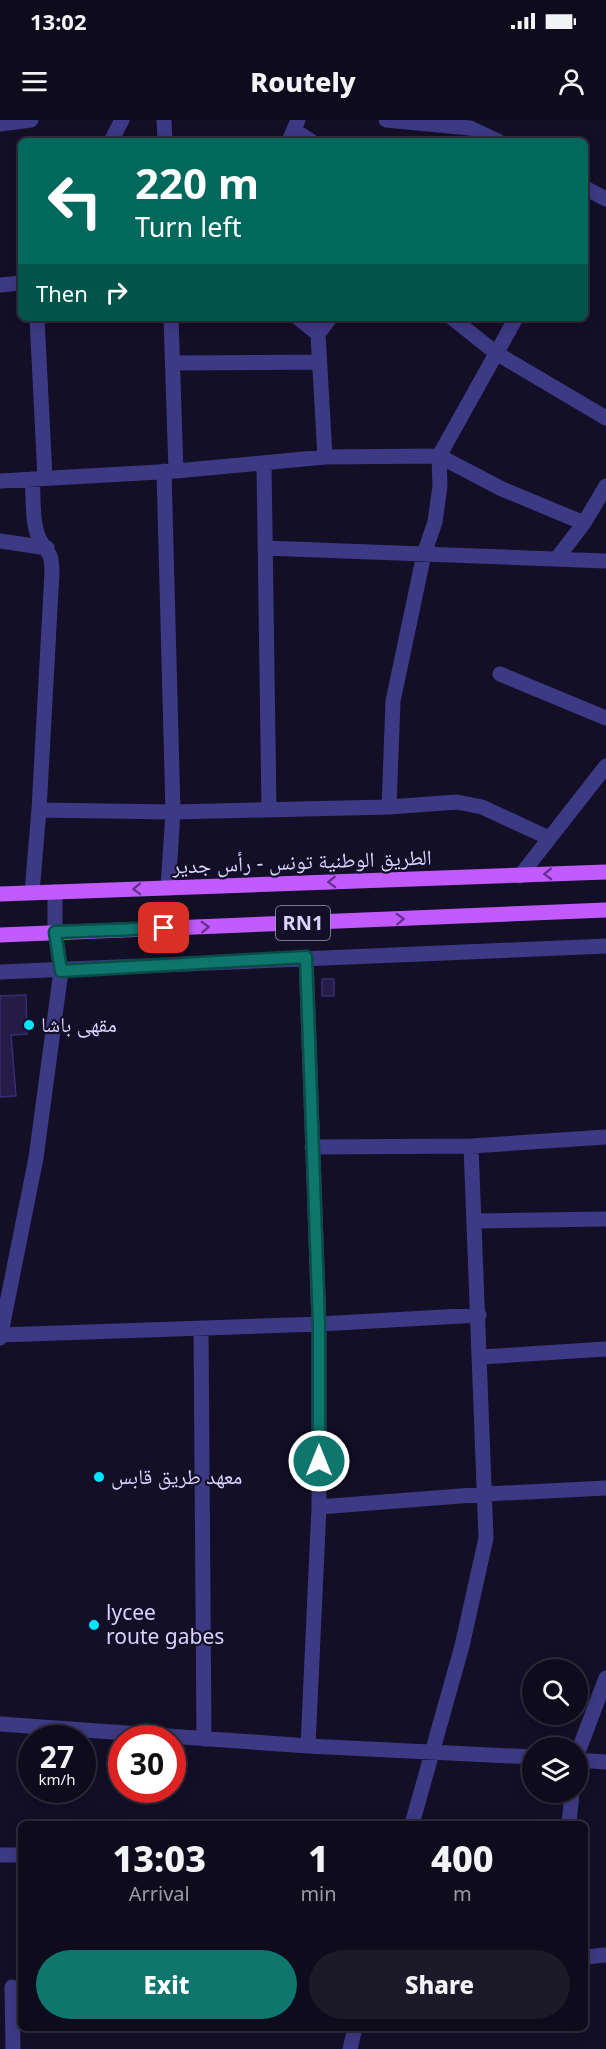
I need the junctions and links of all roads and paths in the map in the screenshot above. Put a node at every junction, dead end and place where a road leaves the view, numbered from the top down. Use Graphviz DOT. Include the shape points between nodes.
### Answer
graph roads {
  1 [pos="31,120"];
  2 [pos="122,120"];
  3 [pos="164,120"];
  4 [pos="386,120"];
  5 [pos="0,124"];
  6 [pos="474,124"];
  7 [pos="113,138"];
  8 [pos="165,138"];
  9 [pos="463,138"];
  10 [pos="494,138"];
  11 [pos="18,283"];
  12 [pos="0,285"];
  13 [pos="37,321"];
  14 [pos="171,321"];
  15 [pos="302,321"];
  16 [pos="328,321"];
  17 [pos="456,321"];
  18 [pos="514,321"];
  19 [pos="318,334"];
  20 [pos="496,353"];
  21 [pos="319,362"];
  22 [pos="173,363"];
  23 [pos="606,418"];
  24 [pos="439,456"];
  25 [pos="325,457"];
  26 [pos="264,464"];
  27 [pos="170,471"];
  28 [pos="39,479"];
  29 [pos="0,481"];
  30 [pos="606,486"];
  31 [pos="584,523"];
  32 [pos="0,541"];
  33 [pos="47,548"];
  34 [pos="265,548"];
  35 [pos="424,554"];
  36 [pos="558,558"];
  37 [pos="606,561"];
  38 [pos="500,674"];
  39 [pos="606,718"];
  40 [pos="606,766"];
  41 [pos="389,807"];
  42 [pos="39,810"];
  43 [pos="269,810"];
  44 [pos="172,812"];
  45 [pos="549,838"];
  46 [pos="606,872"];
  47 [pos="520,876"];
  48 [pos="168,888"];
  49 [pos="32,892"];
  50 [pos="55,892"];
  51 [pos="0,894"];
  52 [pos="606,910"];
  53 [pos="55,932"];
  54 [pos="0,935"];
  55 [pos="606,946"];
  56 [pos="306,957"];
  57 [pos="61,971"];
  58 [pos="0,972"];
  59 [pos="606,1137"];
  60 [pos="471,1146"];
  61 [pos="312,1147"];
  62 [pos="606,1219"];
  63 [pos="475,1221"];
  64 [pos="478,1315"];
  65 [pos="319,1324"];
  66 [pos="201,1328"];
  67 [pos="0,1336"];
  68 [pos="606,1349"];
  69 [pos="480,1358"];
  70 [pos="606,1488"];
  71 [pos="486,1494"];
  72 [pos="319,1507"];
  73 [pos="606,1678"];
  74 [pos="0,1724"];
  75 [pos="584,1737"];
  76 [pos="204,1739"];
  77 [pos="308,1746"];
  78 [pos="433,1751"];
  79 [pos="522,1756"];
  80 [pos="588,1761"];
  81 [pos="606,1762"];
  82 [pos="571,1803"];
  83 [pos="412,1821"];
  84 [pos="569,1821"];
  85 [pos="0,1855"];
  86 [pos="18,1855"];
  87 [pos="606,1955"];
  88 [pos="588,1957"];
  89 [pos="11,1987"];
  90 [pos="354,2031"];
  91 [pos="13,2049"];
  92 [pos="350,2049"];
  1 -- 5 [label="street"];
  2 -- 7 [label="street"];
  3 -- 8 [label="street"];
  4 -- 6 [label="street"];
  6 -- 9 [label="street"];
  6 -- 10 [label="street"];
  11 -- 12 [label="street"];
  13 -- 28 [label="street"];
  14 -- 22 [label="street"];
  15 -- 19 [label="street"];
  16 -- 19 [label="street"];
  17 -- 20 [label="street"];
  18 -- 20 [label="street"];
  19 -- 21 [label="street"];
  20 -- 23 [label="street"];
  20 -- 24 [label="street"];
  21 -- 22 [label="street"];
  21 -- 25 [label="street"];
  22 -- 27 [label="street"];
  24 -- 25 [label="street"];
  24 -- 31 [label="street" via="502,489"];
  24 -- 35 [label="street" via="435,522"];
  25 -- 26 [label="street"];
  26 -- 27 [label="street"];
  26 -- 34 [label="street"];
  27 -- 28 [label="street"];
  27 -- 44 [label="street"];
  28 -- 29 [label="street"];
  28 -- 33 [label="street" via="38,531"];
  30 -- 31 [label="street"];
  31 -- 36 [label="street"];
  32 -- 33 [label="street"];
  33 -- 42 [label="street" via="52,572"];
  34 -- 35 [label="street"];
  34 -- 43 [label="street"];
  35 -- 36 [label="street"];
  35 -- 41 [label="street" via="393,701"];
  36 -- 37 [label="street"];
  38 -- 39 [label="street"];
  40 -- 45 [label="street"];
  41 -- 43 [label="street"];
  41 -- 45 [label="street" via="457,802 482,807"];
  42 -- 44 [label="street"];
  42 -- 49 [label="street"];
  43 -- 44 [label="street"];
  44 -- 48 [label="street"];
  45 -- 47 [label="street"];
  46 -- 47 [label="main road, الطريق الوطنية تونس - رأس جدير / RN1, one-way"];
  47 -- 48 [label="main road, الطريق الوطنية تونس - رأس جدير / RN1, one-way"];
  48 -- 50 [label="main road, الطريق الوطنية تونس - رأس جدير / RN1, one-way"];
  49 -- 50 [label="main road, الطريق الوطنية تونس - رأس جدير / RN1"];
  49 -- 51 [label="main road, الطريق الوطنية تونس - رأس جدير / RN1"];
  50 -- 53 [label="street"];
  53 -- 52 [label="main road, RN1, one-way"];
  53 -- 54 [label="main road, RN1"];
  53 -- 57 [label="street"];
  55 -- 56 [label="street"];
  56 -- 57 [label="street"];
  56 -- 61 [label="street"];
  57 -- 58 [label="street"];
  57 -- 67 [label="street" via="36,1158"];
  59 -- 60 [label="street"];
  60 -- 61 [label="street"];
  60 -- 63 [label="street"];
  61 -- 65 [label="street"];
  62 -- 63 [label="street"];
  63 -- 64 [label="street"];
  64 -- 65 [label="street"];
  64 -- 69 [label="street"];
  65 -- 66 [label="street"];
  65 -- 72 [label="street"];
  66 -- 67 [label="street"];
  66 -- 76 [label="street"];
  68 -- 69 [label="street"];
  69 -- 71 [label="street"];
  70 -- 71 [label="street"];
  71 -- 72 [label="street"];
  71 -- 78 [label="street" via="486,1538"];
  72 -- 77 [label="street"];
  73 -- 75 [label="street"];
  74 -- 76 [label="street"];
  76 -- 77 [label="street"];
  77 -- 78 [label="street"];
  78 -- 79 [label="street"];
  78 -- 83 [label="street"];
  80 -- 81 [label="street"];
  82 -- 84 [label="street"];
  85 -- 86 [label="street"];
  87 -- 88 [label="street"];
  89 -- 91 [label="street"];
  90 -- 92 [label="street"];
}
